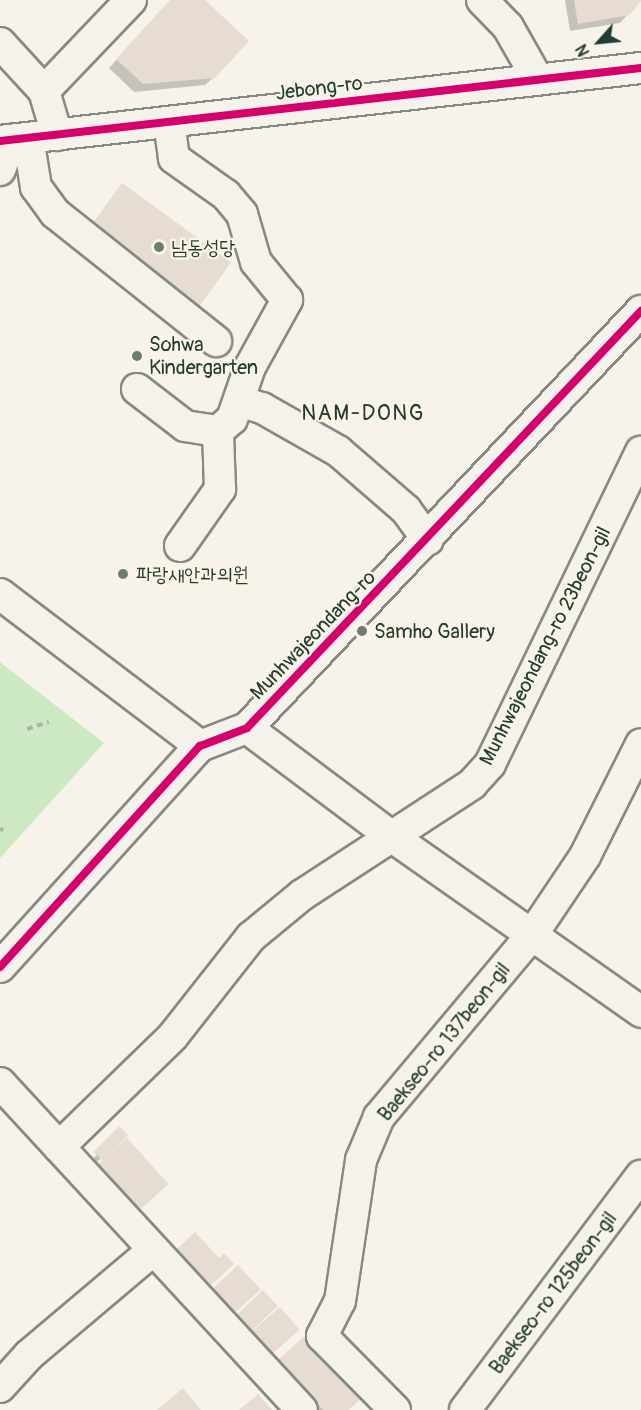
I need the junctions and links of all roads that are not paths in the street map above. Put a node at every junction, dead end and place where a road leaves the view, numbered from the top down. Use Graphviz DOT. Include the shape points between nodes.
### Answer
graph roads {
  1 [pos="131,0"];
  2 [pos="482,0"];
  3 [pos="0,43"];
  4 [pos="641,68"];
  5 [pos="537,78"];
  6 [pos="44,91"];
  7 [pos="169,122"];
  8 [pos="24,138"];
  9 [pos="0,170"];
  10 [pos="641,310"];
  11 [pos="216,341"];
  12 [pos="137,390"];
  13 [pos="241,402"];
  14 [pos="218,431"];
  15 [pos="641,452"];
  16 [pos="428,540"];
  17 [pos="180,546"];
  18 [pos="0,594"];
  19 [pos="247,728"];
  20 [pos="641,744"];
  21 [pos="200,746"];
  22 [pos="391,837"];
  23 [pos="534,932"];
  24 [pos="0,967"];
  25 [pos="641,1012"];
  26 [pos="0,1083"];
  27 [pos="59,1147"];
  28 [pos="641,1176"];
  29 [pos="151,1251"];
  30 [pos="0,1387"];
  31 [pos="302,1410"];
  32 [pos="395,1410"];
  33 [pos="465,1410"];
  1 -- 6 [label="street"];
  2 -- 5 [label="street" via="508,27"];
  3 -- 6 [label="street"];
  4 -- 5 [label="street, Jebong-ro"];
  5 -- 7 [label="street, Jebong-ro"];
  6 -- 8 [label="street"];
  7 -- 8 [label="street, Jebong-ro"];
  7 -- 13 [label="street" via="174,158 226,195 242,214 256,262 287,300 250,367"];
  8 -- 9 [label="street"];
  8 -- 11 [label="street" via="36,187 55,213"];
  10 -- 16 [label="street, Munhwajeondang-ro"];
  12 -- 14 [label="street" via="185,426"];
  13 -- 14 [label="street"];
  13 -- 16 [label="street" via="262,408 338,451 405,510"];
  14 -- 17 [label="street" via="220,489"];
  15 -- 22 [label="street, Munhwajeondang-ro 23beon-gil" via="490,764 472,784"];
  16 -- 19 [label="street, Munhwajeondang-ro"];
  18 -- 21 [label="street"];
  19 -- 21 [label="street, Munhwajeondang-ro"];
  19 -- 22 [label="street"];
  20 -- 23 [label="street, Baekseo-ro 137beon-gil" via="585,856"];
  21 -- 24 [label="street, Munhwajeondang-ro"];
  22 -- 23 [label="street"];
  22 -- 27 [label="street, Munhwajeondang-ro 23beon-gil" via="302,895 251,937 204,1002"];
  23 -- 25 [label="street"];
  23 -- 32 [label="street, Baekseo-ro 137beon-gil" via="380,1117 361,1160 340,1301 322,1336"];
  26 -- 27 [label="street"];
  27 -- 29 [label="street"];
  28 -- 33 [label="street, Baekseo-ro 125beon-gil"];
  29 -- 30 [label="street"];
  29 -- 31 [label="street"];
}
